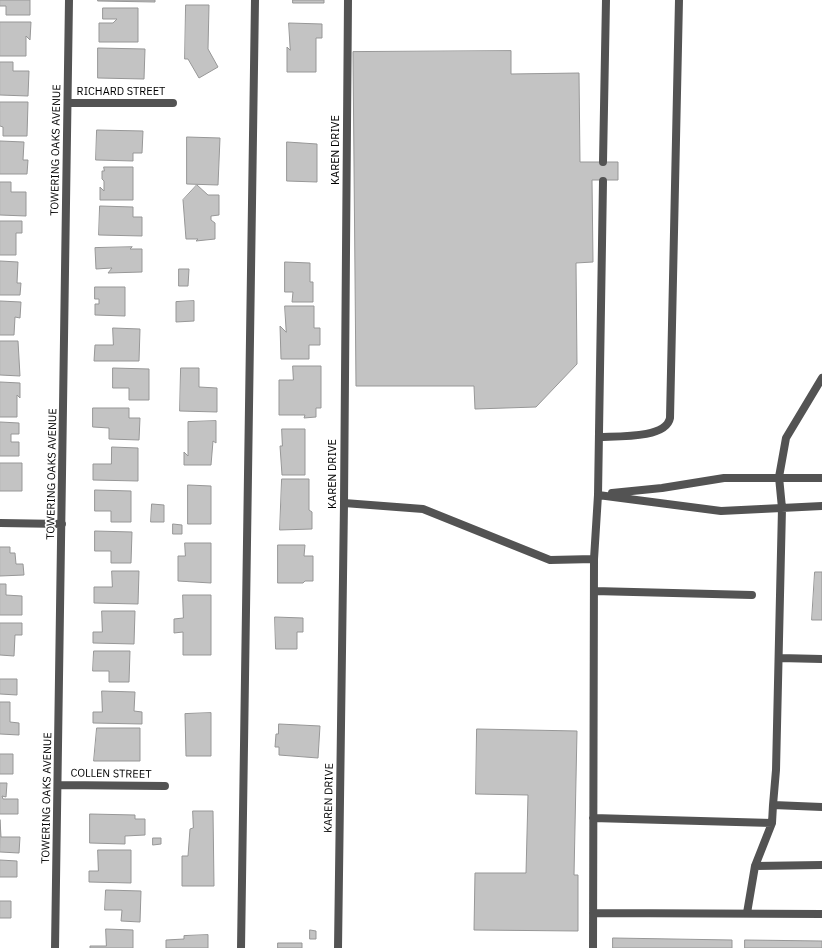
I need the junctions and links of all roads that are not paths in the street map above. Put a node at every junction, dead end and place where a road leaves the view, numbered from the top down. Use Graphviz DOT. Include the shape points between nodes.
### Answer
graph roads {
  1 [pos="69,0"];
  2 [pos="255,0"];
  3 [pos="348,0"];
  4 [pos="606,0"];
  5 [pos="679,0"];
  6 [pos="68,103"];
  7 [pos="173,103"];
  8 [pos="603,162"];
  9 [pos="603,181"];
  10 [pos="822,378"];
  11 [pos="599,437"];
  12 [pos="779,477"];
  13 [pos="822,478"];
  14 [pos="598,495"];
  15 [pos="344,503"];
  16 [pos="822,506"];
  17 [pos="782,508"];
  18 [pos="0,523"];
  19 [pos="62,524"];
  20 [pos="594,559"];
  21 [pos="594,591"];
  22 [pos="752,595"];
  23 [pos="779,658"];
  24 [pos="822,659"];
  25 [pos="58,785"];
  26 [pos="165,786"];
  27 [pos="773,805"];
  28 [pos="822,807"];
  29 [pos="593,818"];
  30 [pos="772,823"];
  31 [pos="822,865"];
  32 [pos="755,866"];
  33 [pos="593,912"];
  34 [pos="747,913"];
  35 [pos="822,914"];
  36 [pos="55,948"];
  37 [pos="241,948"];
  38 [pos="338,948"];
  39 [pos="593,948"];
  1 -- 6 [label="street, TOWERING OAKS AVENUE"];
  2 -- 37 [label="street"];
  3 -- 15 [label="street, KAREN DRIVE"];
  4 -- 8 [label="street"];
  5 -- 11 [label="street" via="669,424 652,433"];
  6 -- 7 [label="street, RICHARD STREET"];
  6 -- 19 [label="street, TOWERING OAKS AVENUE"];
  9 -- 11 [label="street"];
  10 -- 12 [label="street" via="786,438"];
  11 -- 14 [label="street"];
  12 -- 13 [label="street"];
  12 -- 14 [label="street" via="724,478"];
  12 -- 17 [label="street"];
  14 -- 17 [label="street" via="721,511"];
  14 -- 20 [label="street"];
  15 -- 20 [label="street" via="423,509 550,560"];
  15 -- 38 [label="street, KAREN DRIVE"];
  16 -- 17 [label="street"];
  17 -- 23 [label="street"];
  18 -- 19 [label="street"];
  19 -- 25 [label="street, TOWERING OAKS AVENUE"];
  20 -- 21 [label="street"];
  21 -- 22 [label="street"];
  21 -- 29 [label="street"];
  23 -- 24 [label="street"];
  23 -- 27 [label="street"];
  25 -- 26 [label="street, COLLEN STREET"];
  25 -- 36 [label="street, TOWERING OAKS AVENUE"];
  27 -- 28 [label="street"];
  27 -- 30 [label="street"];
  29 -- 30 [label="street"];
  29 -- 33 [label="street"];
  30 -- 32 [label="street"];
  31 -- 32 [label="street"];
  32 -- 34 [label="street"];
  33 -- 34 [label="street"];
  33 -- 39 [label="street"];
  34 -- 35 [label="street"];
}
